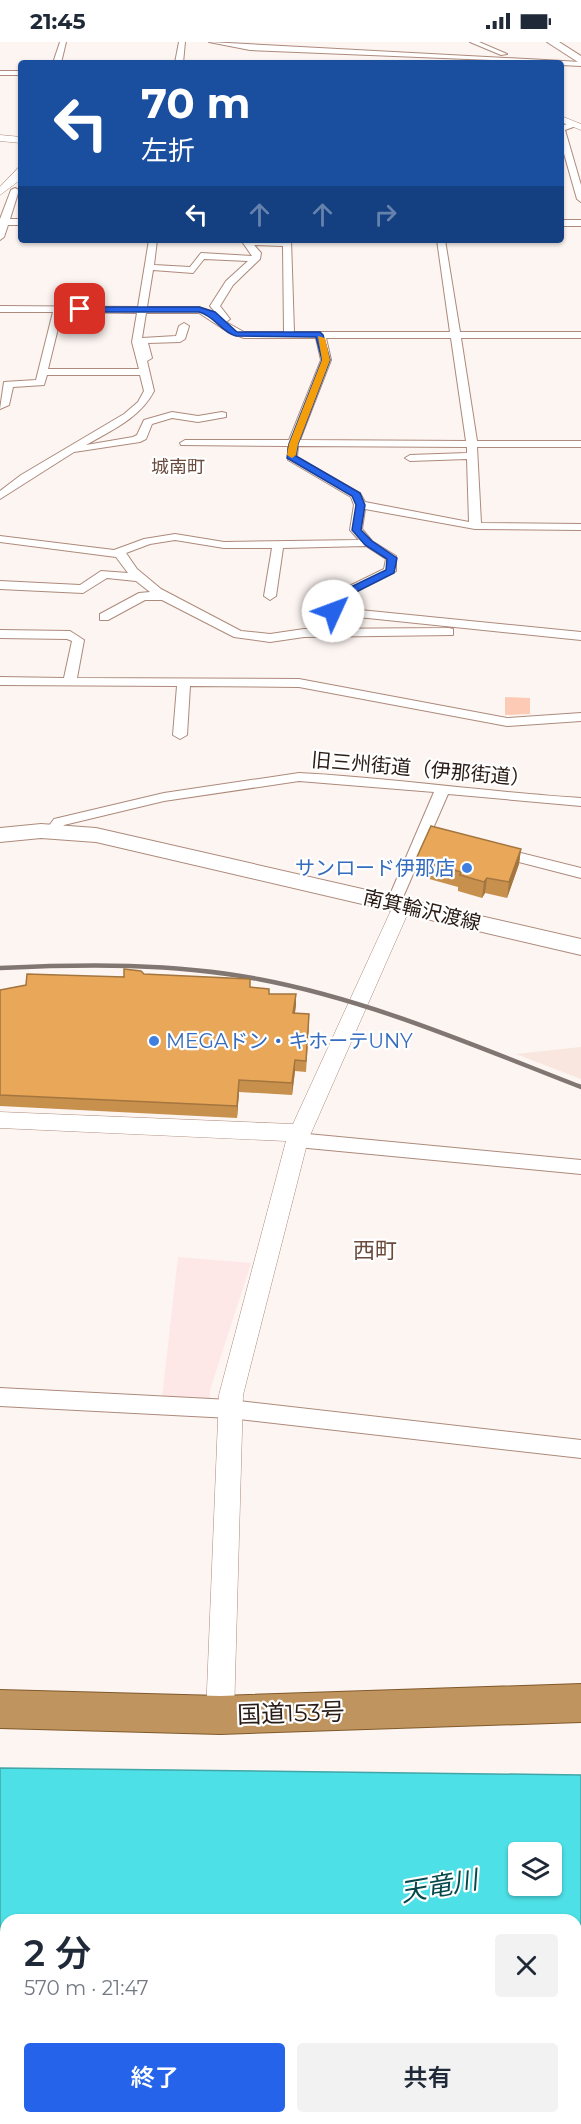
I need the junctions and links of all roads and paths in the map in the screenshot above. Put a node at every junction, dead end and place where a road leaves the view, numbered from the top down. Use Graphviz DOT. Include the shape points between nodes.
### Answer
graph roads {
  1 [pos="63,42"];
  2 [pos="182,42"];
  3 [pos="212,42"];
  4 [pos="473,42"];
  5 [pos="552,42"];
  6 [pos="358,44"];
  7 [pos="405,54"];
  8 [pos="414,54"];
  9 [pos="58,60"];
  10 [pos="179,60"];
  11 [pos="415,60"];
  12 [pos="507,60"];
  13 [pos="520,60"];
  14 [pos="581,62"];
  15 [pos="564,63"];
  16 [pos="0,73"];
  17 [pos="18,73"];
  18 [pos="574,111"];
  19 [pos="564,116"];
  20 [pos="0,138"];
  21 [pos="18,140"];
  22 [pos="566,142"];
  23 [pos="18,173"];
  24 [pos="15,190"];
  25 [pos="0,192"];
  26 [pos="581,199"];
  27 [pos="2,222"];
  28 [pos="18,222"];
  29 [pos="564,223"];
  30 [pos="581,223"];
  31 [pos="0,237"];
  32 [pos="153,243"];
  33 [pos="248,243"];
  34 [pos="287,243"];
  35 [pos="441,243"];
  36 [pos="256,259"];
  37 [pos="149,267"];
  38 [pos="0,309"];
  39 [pos="58,309"];
  40 [pos="144,310"];
  41 [pos="223,325"];
  42 [pos="184,326"];
  43 [pos="456,334"];
  44 [pos="289,335"];
  45 [pos="320,335"];
  46 [pos="581,335"];
  47 [pos="144,368"];
  48 [pos="42,372"];
  49 [pos="0,406"];
  50 [pos="222,415"];
  51 [pos="185,443"];
  52 [pos="293,444"];
  53 [pos="581,444"];
  54 [pos="473,450"];
  55 [pos="67,451"];
  56 [pos="410,458"];
  57 [pos="0,496"];
  58 [pos="360,505"];
  59 [pos="476,526"];
  60 [pos="581,527"];
  61 [pos="0,539"];
  62 [pos="368,543"];
  63 [pos="278,544"];
  64 [pos="116,553"];
  65 [pos="143,578"];
  66 [pos="0,585"];
  67 [pos="165,596"];
  68 [pos="270,596"];
  69 [pos="104,617"];
  70 [pos="513,630"];
  71 [pos="0,634"];
  72 [pos="581,636"];
  73 [pos="0,681"];
  74 [pos="70,682"];
  75 [pos="184,682"];
  76 [pos="581,717"];
  77 [pos="180,735"];
  78 [pos="442,790"];
  79 [pos="581,802"];
  80 [pos="52,831"];
  81 [pos="0,835"];
  82 [pos="480,848"];
  83 [pos="581,873"];
  84 [pos="397,905"];
  85 [pos="581,947"];
  86 [pos="0,1120"];
  87 [pos="299,1136"];
  88 [pos="581,1167"];
  89 [pos="0,1397"];
  90 [pos="230,1409"];
  91 [pos="581,1449"];
  92 [pos="581,1702"];
  93 [pos="0,1709"];
  94 [pos="220,1715"];
  1 -- 9 [label="street"];
  2 -- 10 [label="street"];
  3 -- 7 [label="street" via="291,53"];
  4 -- 13 [label="street"];
  5 -- 14 [label="main road"];
  6 -- 7 [label="street"];
  7 -- 8 [label="street"];
  8 -- 11 [label="street"];
  8 -- 12 [label="street"];
  14 -- 15 [label="street"];
  16 -- 17 [label="street"];
  18 -- 19 [label="street"];
  20 -- 21 [label="street"];
  22 -- 26 [label="street"];
  23 -- 25 [label="street"];
  24 -- 27 [label="street"];
  27 -- 28 [label="street"];
  27 -- 31 [label="street"];
  29 -- 30 [label="street"];
  32 -- 37 [label="street"];
  33 -- 36 [label="street" via="257,253"];
  34 -- 44 [label="street"];
  35 -- 43 [label="street"];
  36 -- 37 [label="street" via="201,256 193,270"];
  36 -- 41 [label="street" via="229,283 215,306 226,320"];
  37 -- 40 [label="street"];
  38 -- 39 [label="street"];
  39 -- 40 [label="street"];
  39 -- 48 [label="street"];
  40 -- 41 [label="street" via="205,311"];
  40 -- 47 [label="street" via="137,342"];
  41 -- 44 [label="street" via="236,334"];
  42 -- 47 [label="street" via="180,339 143,341 148,362"];
  43 -- 45 [label="street"];
  43 -- 46 [label="street"];
  43 -- 54 [label="street"];
  44 -- 45 [label="street"];
  45 -- 52 [label="street" via="326,360"];
  47 -- 48 [label="street"];
  47 -- 55 [label="street" via="149,391 142,404"];
  48 -- 49 [label="street" via="40,383 8,384"];
  50 -- 55 [label="street" via="198,419 172,415 148,422 142,437 136,440"];
  51 -- 52 [label="street"];
  52 -- 54 [label="street"];
  52 -- 58 [label="street" via="292,458 356,495"];
  53 -- 54 [label="street"];
  54 -- 56 [label="street"];
  54 -- 59 [label="street"];
  55 -- 57 [label="street"];
  58 -- 59 [label="street"];
  58 -- 62 [label="street" via="356,530"];
  59 -- 60 [label="street"];
  61 -- 64 [label="street"];
  62 -- 63 [label="street"];
  62 -- 70 [label="street" via="392,558 390,571 337,597 333,611"];
  63 -- 64 [label="street" via="224,544 175,537 148,540"];
  63 -- 68 [label="street"];
  64 -- 65 [label="street"];
  65 -- 66 [label="street" via="105,574 83,589"];
  65 -- 67 [label="street"];
  67 -- 69 [label="street" via="143,596"];
  67 -- 70 [label="street" via="238,634 270,638 304,633"];
  70 -- 72 [label="street"];
  71 -- 74 [label="street" via="70,635 78,640"];
  73 -- 74 [label="street"];
  74 -- 75 [label="street"];
  75 -- 76 [label="street" via="299,683 507,722"];
  75 -- 77 [label="street"];
  78 -- 79 [label="street, 旧三州街道（伊那街道）"];
  78 -- 80 [label="street, 旧三州街道（伊那街道）" via="333,778 264,780 107,808 59,822"];
  78 -- 84 [label="street" via="430,835"];
  80 -- 81 [label="main road, 南箕輪沢渡線"];
  80 -- 84 [label="main road, 南箕輪沢渡線" via="96,835"];
  82 -- 83 [label="street"];
  84 -- 85 [label="main road, 南箕輪沢渡線"];
  84 -- 87 [label="street"];
  86 -- 87 [label="street"];
  87 -- 88 [label="street"];
  87 -- 90 [label="street"];
  89 -- 90 [label="street"];
  90 -- 91 [label="street"];
  90 -- 94 [label="street"];
  92 -- 94 [label="highway, 国道153号"];
  93 -- 94 [label="highway, 国道153号"];
}
